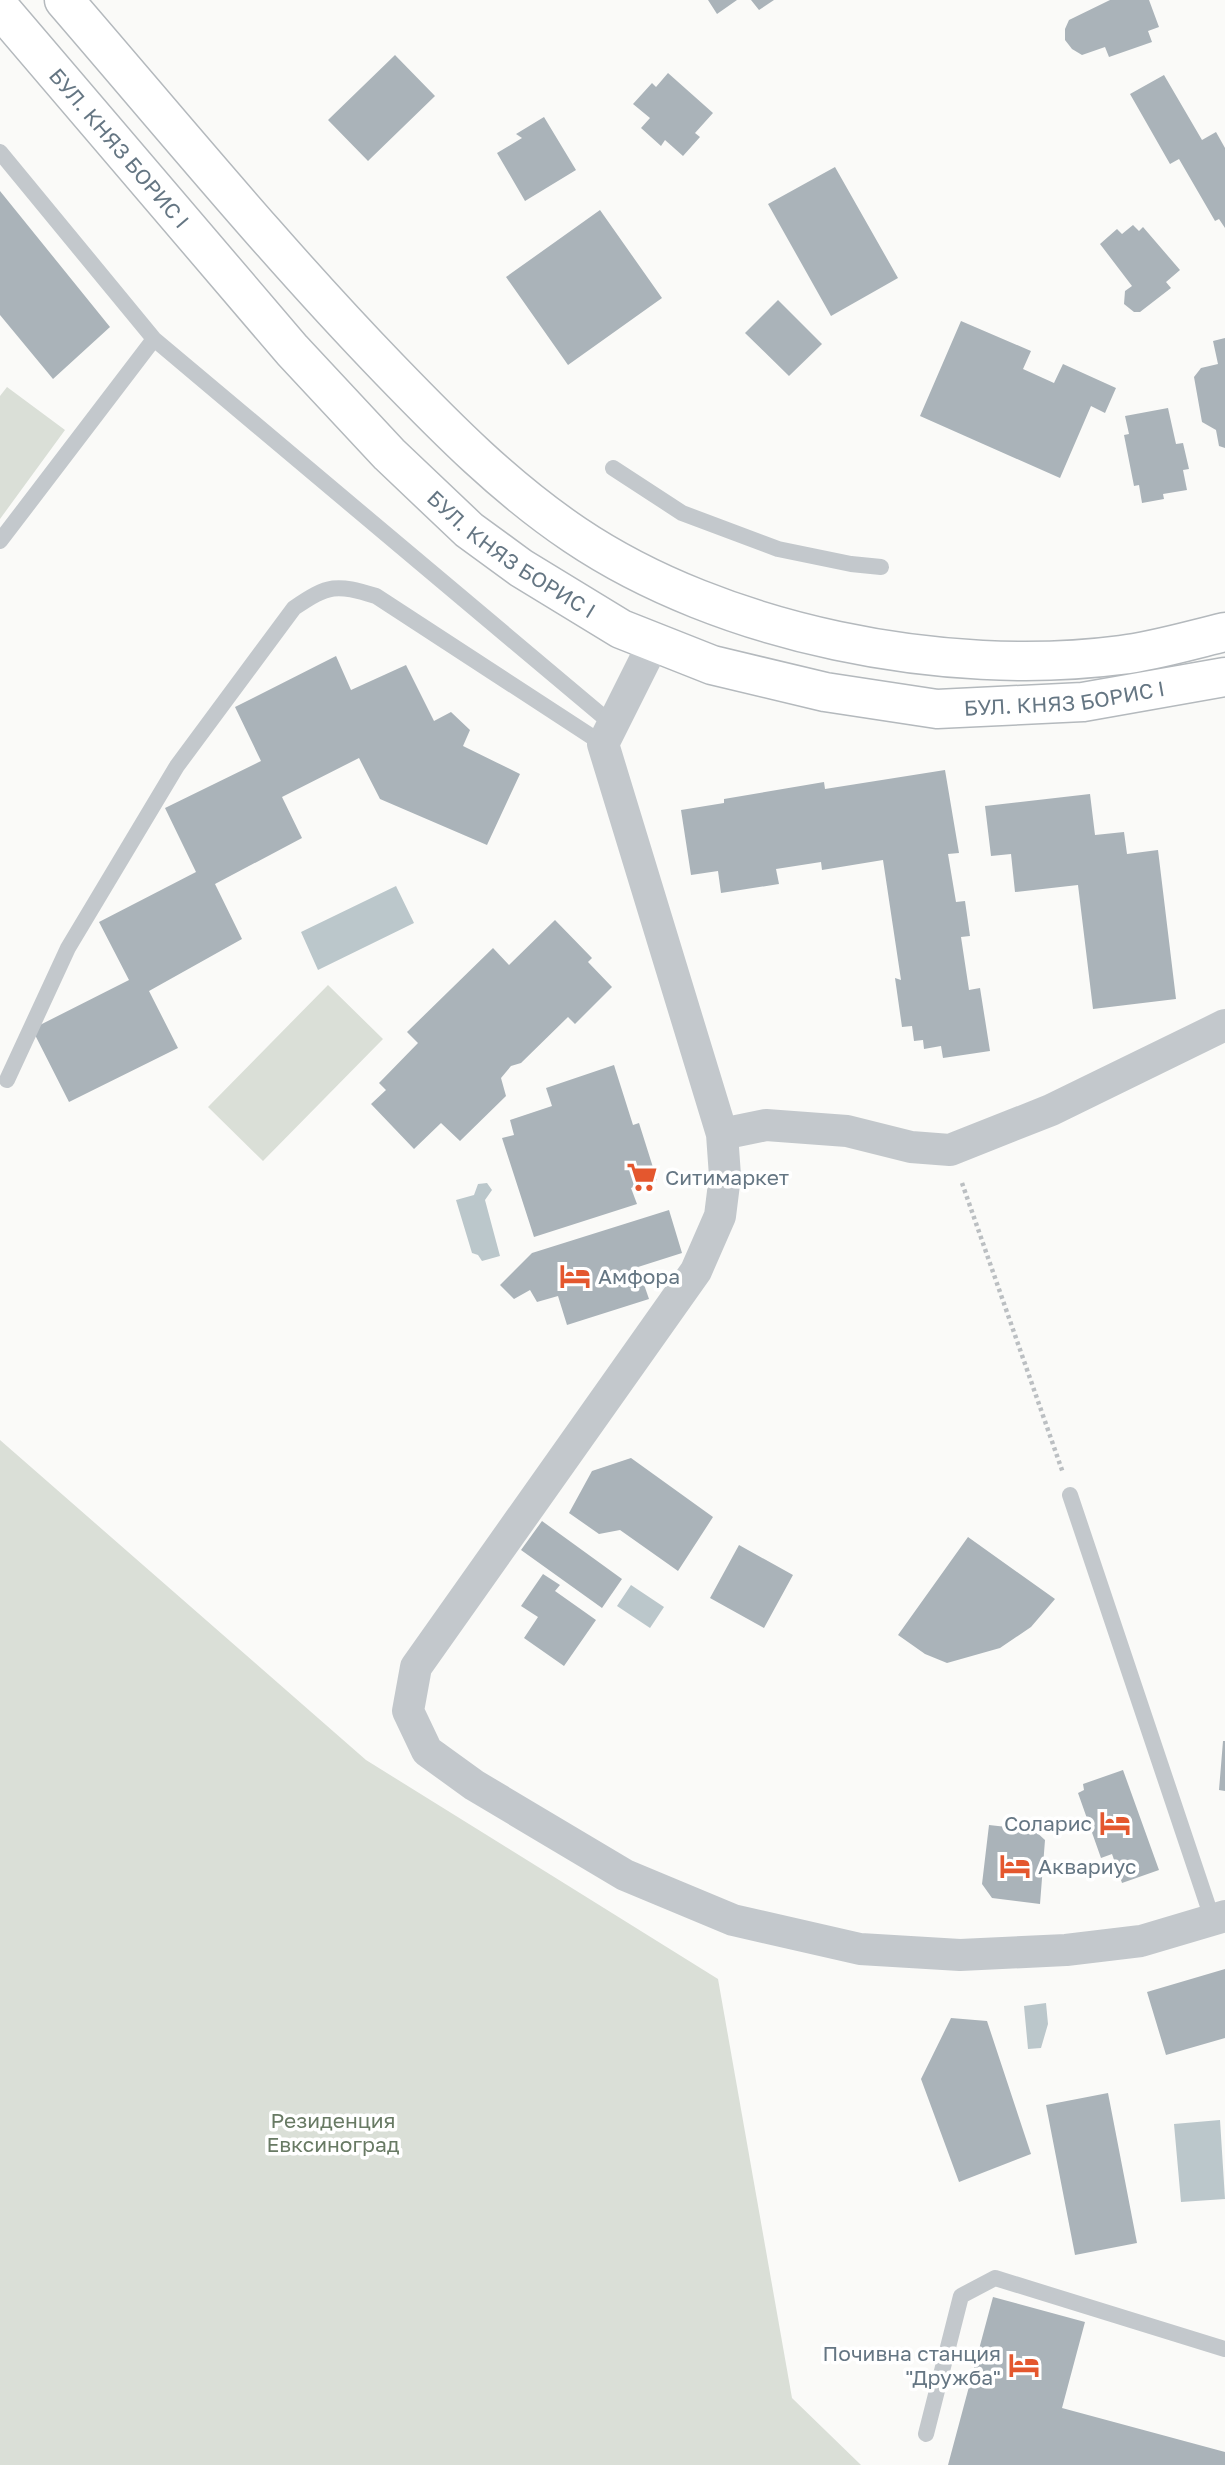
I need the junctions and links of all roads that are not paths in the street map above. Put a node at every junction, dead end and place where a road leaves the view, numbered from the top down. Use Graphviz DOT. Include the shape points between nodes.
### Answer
graph roads {
  1 [pos="64,0"];
  2 [pos="0,8"];
  3 [pos="0,152"];
  4 [pos="154,339"];
  5 [pos="613,468"];
  6 [pos="0,541"];
  7 [pos="881,567"];
  8 [pos="1225,632"];
  9 [pos="654,642"];
  10 [pos="1225,677"];
  11 [pos="608,734"];
  12 [pos="1225,1026"];
  13 [pos="7,1080"];
  14 [pos="722,1134"];
  15 [pos="1070,1495"];
  16 [pos="1219,1918"];
  17 [pos="1225,2350"];
  18 [pos="926,2434"];
  1 -- 8 [label="highway, БУЛ. КНЯЗ БОРИС I" via="340,318 504,482 576,536 717,607 868,649 987,662 1121,655"];
  2 -- 9 [label="highway, БУЛ. КНЯЗ БОРИС I" via="283,340 389,454 469,530 521,568 621,629"];
  3 -- 4 [label="lane"];
  4 -- 6 [label="lane"];
  4 -- 11 [label="lane"];
  5 -- 7 [label="lane" via="682,513 778,549"];
  9 -- 10 [label="highway, БУЛ. КНЯЗ БОРИС I" via="724,668 825,692 937,709 1083,702"];
  9 -- 11 [label="street"];
  11 -- 13 [label="lane" via="376,596 346,587 320,590 294,608 177,766 68,948"];
  11 -- 14 [label="street"];
  12 -- 14 [label="street" via="1051,1110 950,1150 911,1147 847,1131 766,1125"];
  14 -- 16 [label="street" via="725,1176 720,1216 696,1271 416,1667 408,1711 427,1751 474,1785 625,1875 733,1920 860,1949 960,1955 1066,1950 1141,1941"];
  15 -- 16 [label="lane"];
  17 -- 18 [label="lane" via="995,2278 961,2296"];
}
